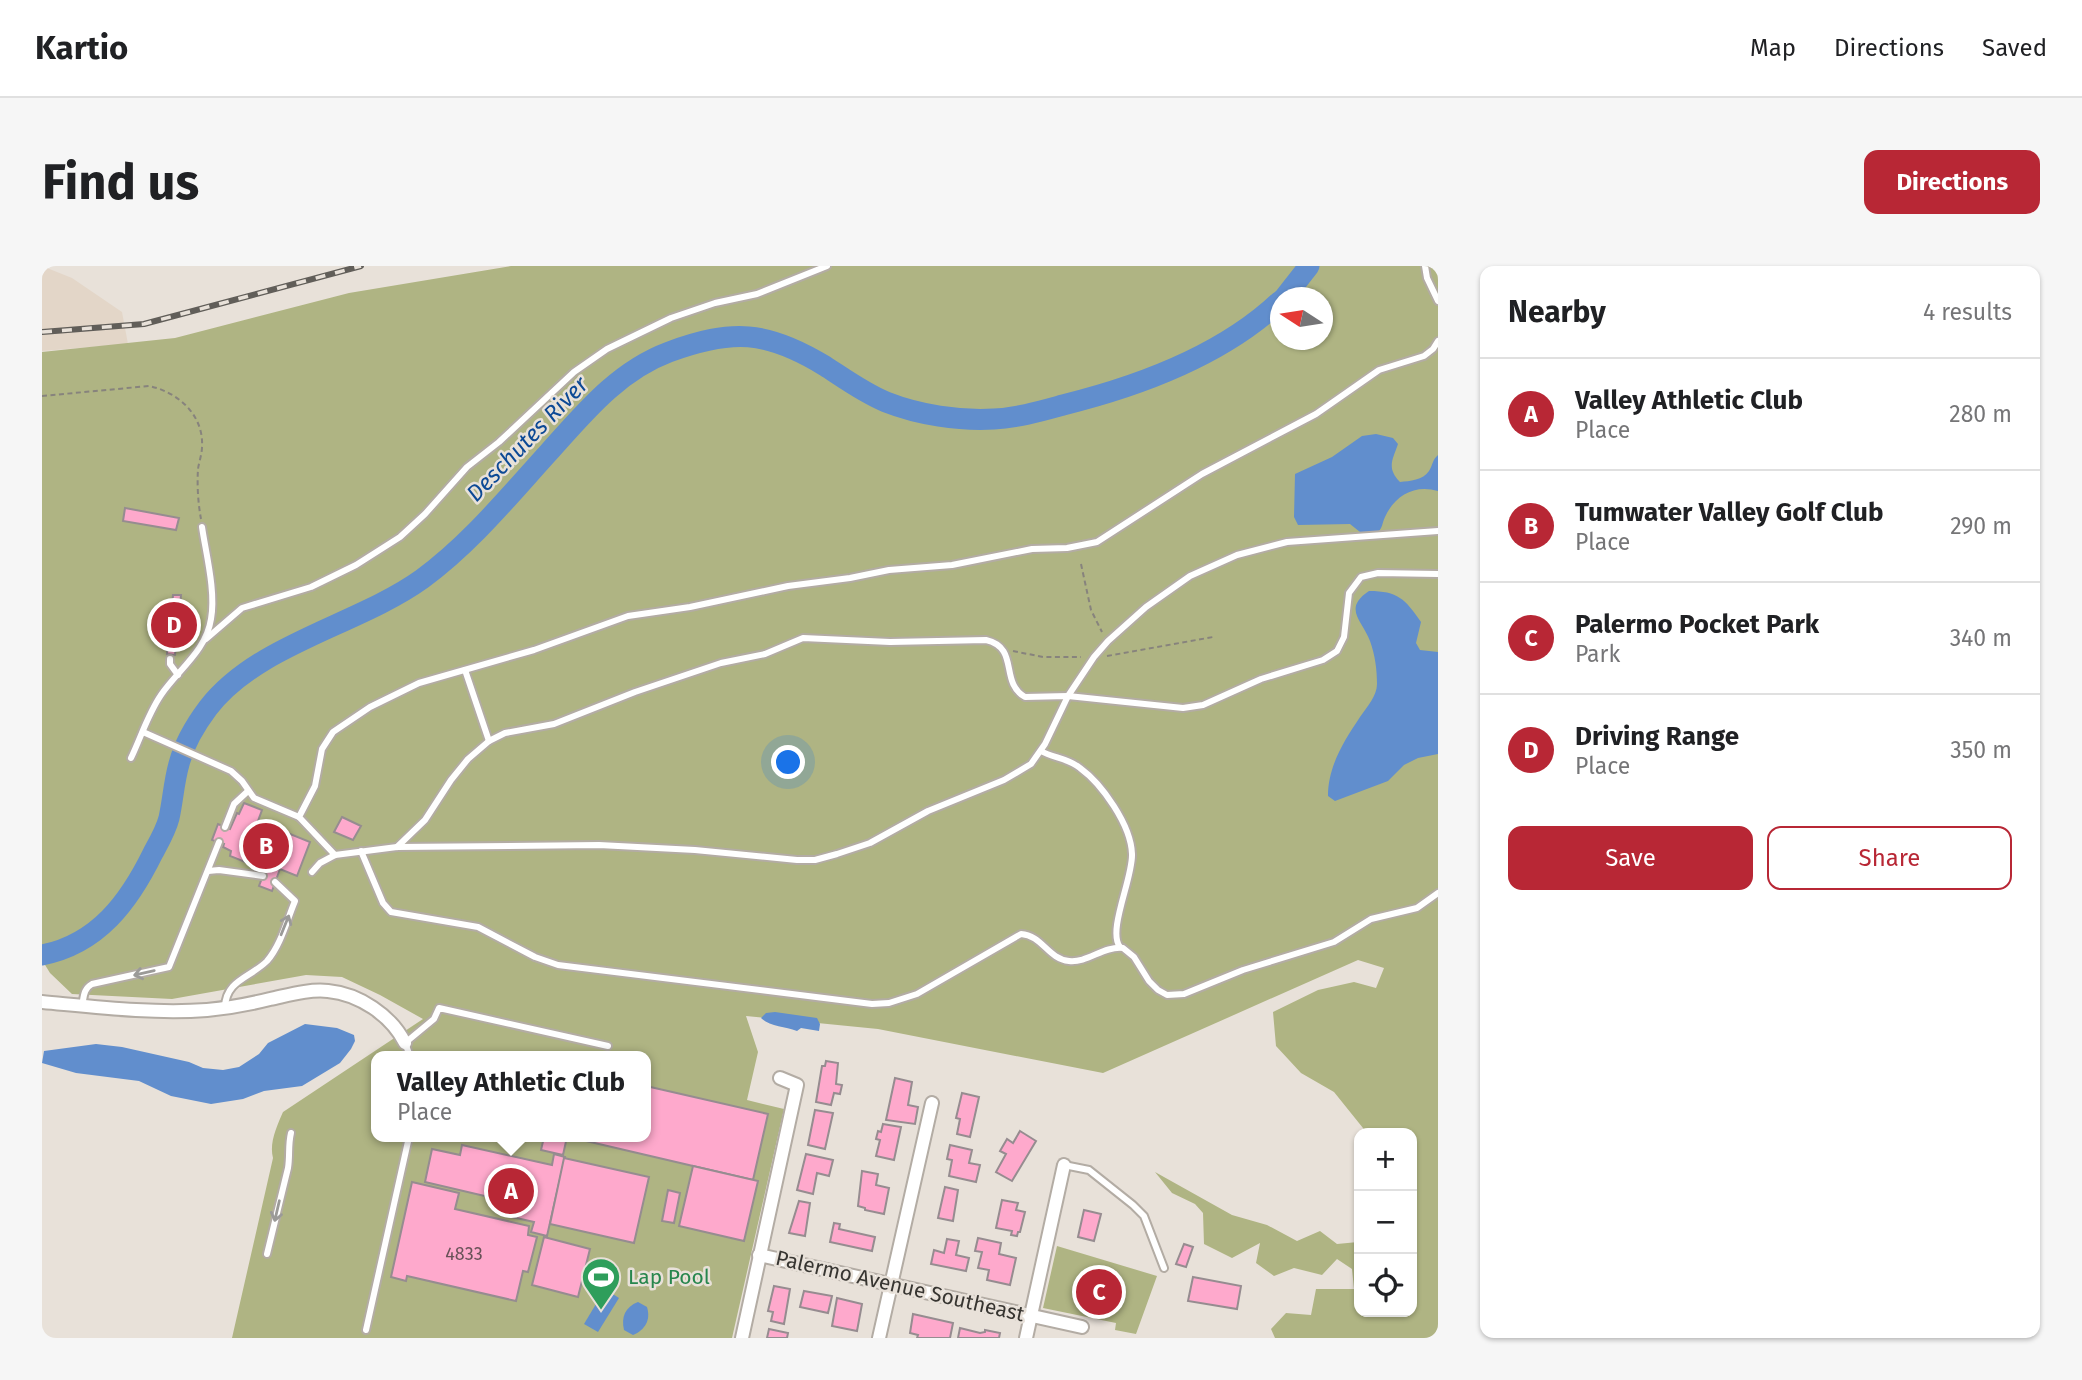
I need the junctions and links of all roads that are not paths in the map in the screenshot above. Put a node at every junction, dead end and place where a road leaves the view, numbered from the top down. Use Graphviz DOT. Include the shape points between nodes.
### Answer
graph roads {
  1 [pos="827,266"];
  2 [pos="1425,266"];
  3 [pos="1438,301"];
  4 [pos="1438,341"];
  5 [pos="1438,353"];
  6 [pos="1418,359"];
  7 [pos="202,527"];
  8 [pos="1438,531"];
  9 [pos="1438,574"];
  10 [pos="206,639"];
  11 [pos="170,659"];
  12 [pos="465,670"];
  13 [pos="178,675"];
  14 [pos="1068,696"];
  15 [pos="143,732"];
  16 [pos="489,741"];
  17 [pos="1041,751"];
  18 [pos="131,758"];
  19 [pos="248,791"];
  20 [pos="299,817"];
  21 [pos="225,827"];
  22 [pos="219,842"];
  23 [pos="397,847"];
  24 [pos="361,851"];
  25 [pos="335,855"];
  26 [pos="208,871"];
  27 [pos="312,872"];
  28 [pos="262,876"];
  29 [pos="275,881"];
  30 [pos="1438,893"];
  31 [pos="1120,947"];
  32 [pos="42,1002"];
  33 [pos="82,1006"];
  34 [pos="225,1007"];
  35 [pos="405,1043"];
  36 [pos="608,1046"];
  37 [pos="408,1051"];
  38 [pos="780,1078"];
  39 [pos="932,1103"];
  40 [pos="291,1133"];
  41 [pos="408,1142"];
  42 [pos="1064,1165"];
  43 [pos="267,1254"];
  44 [pos="759,1255"];
  45 [pos="1164,1268"];
  46 [pos="890,1284"];
  47 [pos="1031,1316"];
  48 [pos="1082,1327"];
  49 [pos="366,1330"];
  50 [pos="742,1338"];
  51 [pos="879,1338"];
  52 [pos="1026,1338"];
  1 -- 10 [label="lane" via="764,291 671,318 607,349 573,372 467,467 400,537 311,587 242,608"];
  2 -- 3 [label="lane"];
  4 -- 6 [label="lane"];
  5 -- 6 [label="lane"];
  6 -- 12 [label="lane" via="1379,370 1316,414 1202,474 1097,542 889,570 628,616"];
  7 -- 10 [label="lane" via="212,601"];
  8 -- 14 [label="lane" via="1287,542 1237,555 1190,576 1146,607 1108,641"];
  9 -- 14 [label="lane" via="1361,577 1349,593 1337,651 1203,705 1182,708"];
  10 -- 13 [label="lane"];
  11 -- 13 [label="lane"];
  12 -- 16 [label="lane"];
  12 -- 20 [label="lane" via="398,692 333,732 322,749 314,786"];
  13 -- 15 [label="lane" via="162,694"];
  14 -- 16 [label="lane" via="1022,696 1012,684 1003,649 986,640 847,642 808,638 635,692 554,724 514,730"];
  14 -- 17 [label="lane"];
  15 -- 18 [label="lane"];
  15 -- 19 [label="lane" via="231,771"];
  16 -- 23 [label="lane" via="468,759 425,820"];
  17 -- 23 [label="lane" via="1031,764 1004,780 928,811 870,843 815,860 599,845"];
  17 -- 31 [label="lane" via="1070,761 1087,774 1128,832 1132,859 1115,930"];
  19 -- 20 [label="lane" via="254,798"];
  19 -- 21 [label="lane" via="234,804"];
  20 -- 25 [label="lane"];
  22 -- 26 [label="lane"];
  23 -- 24 [label="lane"];
  24 -- 25 [label="lane"];
  24 -- 31 [label="lane" via="383,903 397,915 478,927 558,965 748,990 883,1004 929,989 1021,934 1037,939 1068,961"];
  25 -- 27 [label="lane"];
  26 -- 28 [label="lane"];
  26 -- 33 [label="lane, one-way" via="169,967 92,984"];
  34 -- 29 [label="lane, one-way" via="230,988 275,950 295,901"];
  30 -- 31 [label="lane" via="1417,908 1371,919 1334,942 1184,994 1167,995 1158,990 1134,957"];
  32 -- 33 [label="street"];
  33 -- 34 [label="street"];
  34 -- 35 [label="street" via="307,992 338,993 378,1012"];
  35 -- 36 [label="lane" via="434,1019 439,1008"];
  35 -- 37 [label="lane"];
  38 -- 44 [label="street" via="797,1085"];
  39 -- 46 [label="street"];
  40 -- 43 [label="lane, one-way" via="290,1158"];
  41 -- 49 [label="lane"];
  42 -- 45 [label="lane" via="1089,1170 1144,1216"];
  42 -- 47 [label="street"];
  44 -- 46 [label="street, Palermo Avenue Southeast"];
  44 -- 50 [label="street"];
  46 -- 47 [label="street, Palermo Avenue Southeast"];
  46 -- 51 [label="street"];
  47 -- 48 [label="street, Palermo Avenue Southeast"];
  47 -- 52 [label="street"];
}
